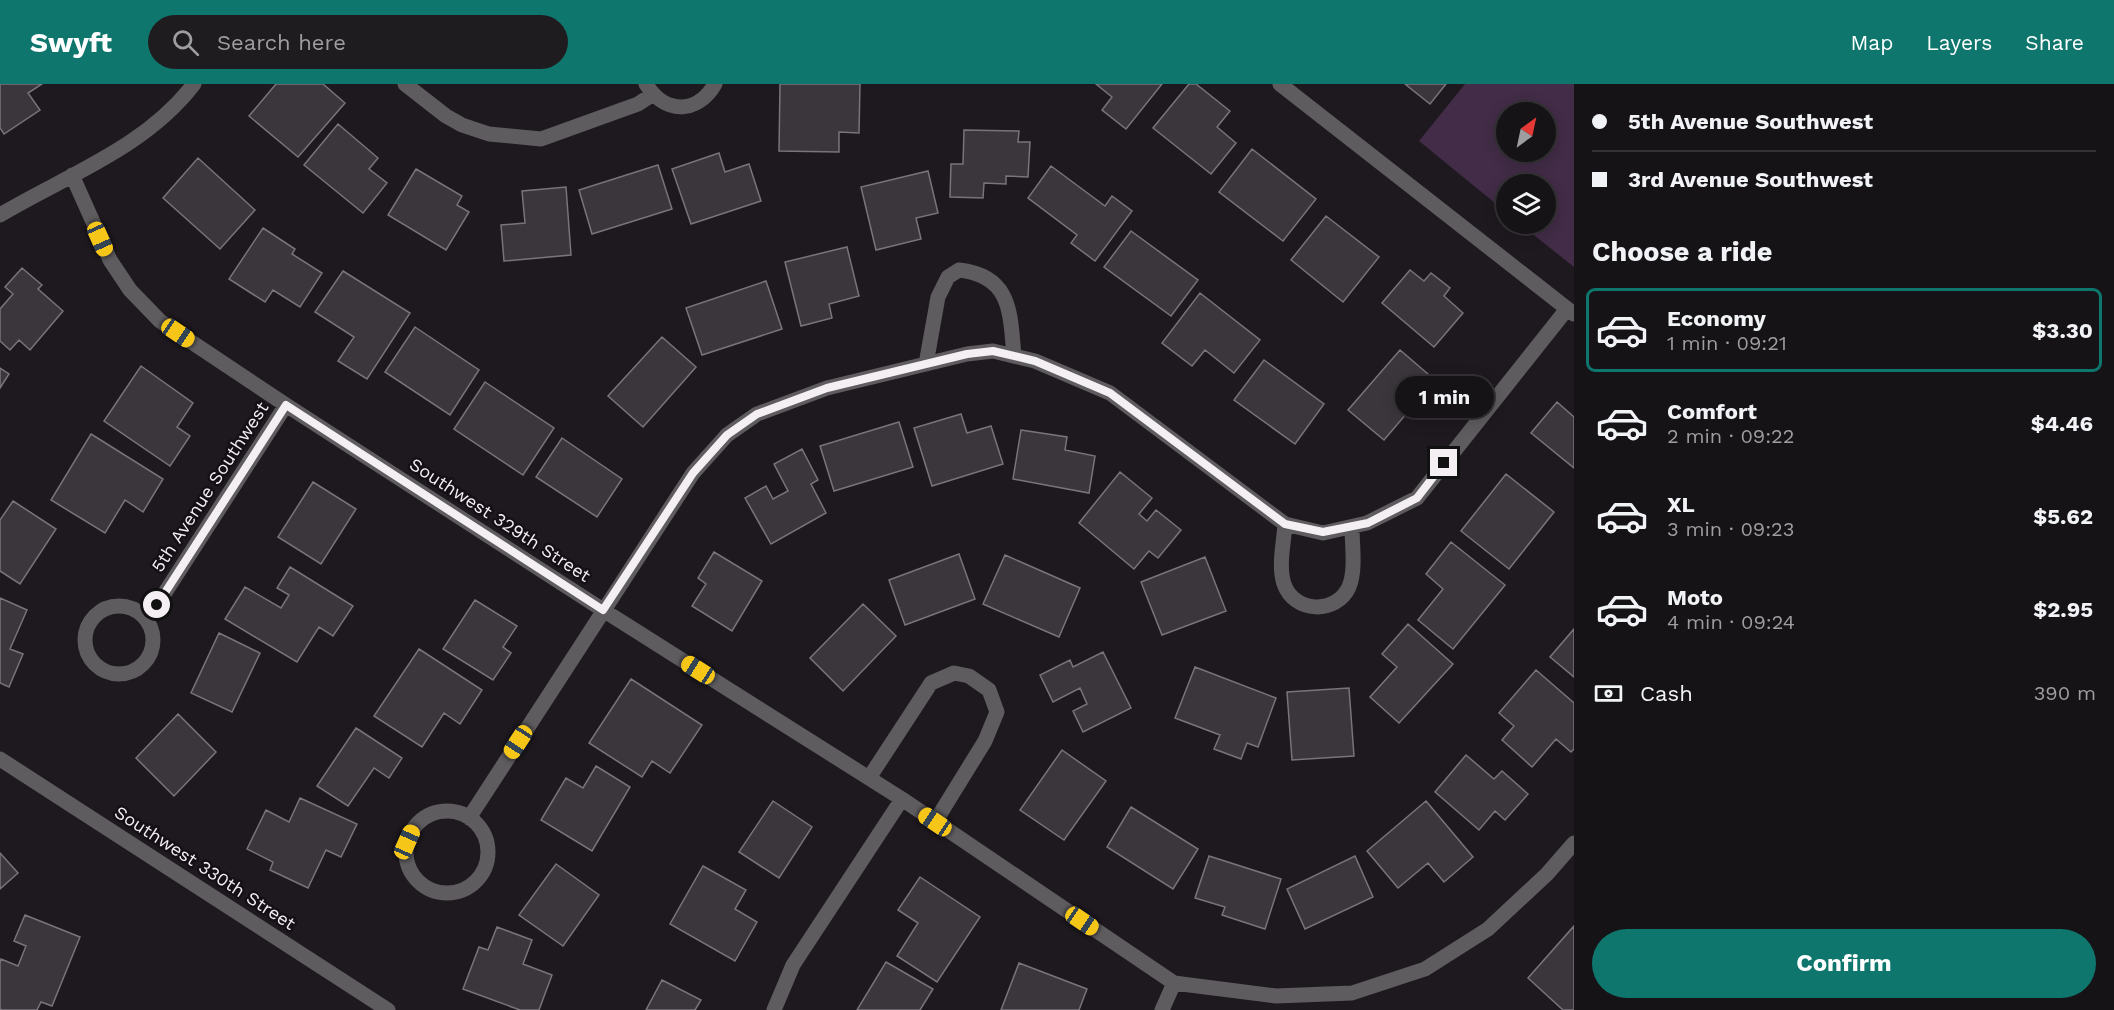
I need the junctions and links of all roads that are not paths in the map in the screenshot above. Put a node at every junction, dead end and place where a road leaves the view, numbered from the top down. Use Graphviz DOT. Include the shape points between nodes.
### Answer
graph roads {
  1 [pos="194,84"];
  2 [pos="405,84"];
  3 [pos="715,84"];
  4 [pos="1280,84"];
  5 [pos="650,89"];
  6 [pos="72,175"];
  7 [pos="0,215"];
  8 [pos="1571,312"];
  9 [pos="1014,356"];
  10 [pos="927,363"];
  11 [pos="286,405"];
  12 [pos="1285,524"];
  13 [pos="1352,527"];
  14 [pos="603,610"];
  15 [pos="144,616"];
  16 [pos="0,759"];
  17 [pos="869,778"];
  18 [pos="902,799"];
  19 [pos="469,818"];
  20 [pos="935,822"];
  21 [pos="1574,843"];
  22 [pos="1174,983"];
  23 [pos="388,1010"];
  24 [pos="774,1010"];
  25 [pos="1162,1010"];
  1 -- 6 [label="street" via="151,129"];
  2 -- 5 [label="street" via="462,124 489,134 541,139 638,104"];
  3 -- 5 [label="street" via="709,94 688,106 662,102"];
  4 -- 8 [label="street"];
  6 -- 7 [label="street"];
  6 -- 11 [label="street, Southwest 329th Street" via="110,260 129,290 160,321"];
  8 -- 13 [label="street" via="1417,498"];
  9 -- 10 [label="street" via="993,351"];
  9 -- 10 [label="street" via="1009,305 999,289 985,276 959,270 948,278 938,297"];
  9 -- 12 [label="street" via="1110,393"];
  10 -- 14 [label="street" via="827,388 757,414 727,435 693,473"];
  11 -- 14 [label="street, Southwest 329th Street"];
  11 -- 15 [label="street, 5th Avenue Southwest" via="157,605"];
  12 -- 13 [label="street" via="1323,532"];
  12 -- 13 [label="street" via="1283,583 1289,594 1309,607 1333,604 1349,586"];
  14 -- 17 [label="street, Southwest 329th Street"];
  14 -- 19 [label="street"];
  15 -- 15 [label="street" via="135,609 111,606 91,619 85,636 87,654 94,664 115,675 127,674 147,661 154,638"];
  16 -- 23 [label="street, Southwest 330th Street"];
  17 -- 18 [label="street, Southwest 329th Street"];
  17 -- 20 [label="street" via="931,683 954,673 969,676 989,690 997,712 985,741"];
  18 -- 20 [label="street, Southwest 329th Street"];
  18 -- 24 [label="street" via="794,965"];
  19 -- 19 [label="street" via="486,840 485,868 477,880 453,893 425,887 415,878 406,854 412,830 432,814 457,813"];
  20 -- 22 [label="street, Southwest 329th Street"];
  21 -- 22 [label="street" via="1488,929 1425,969 1352,993 1276,996"];
  22 -- 25 [label="street"];
}
